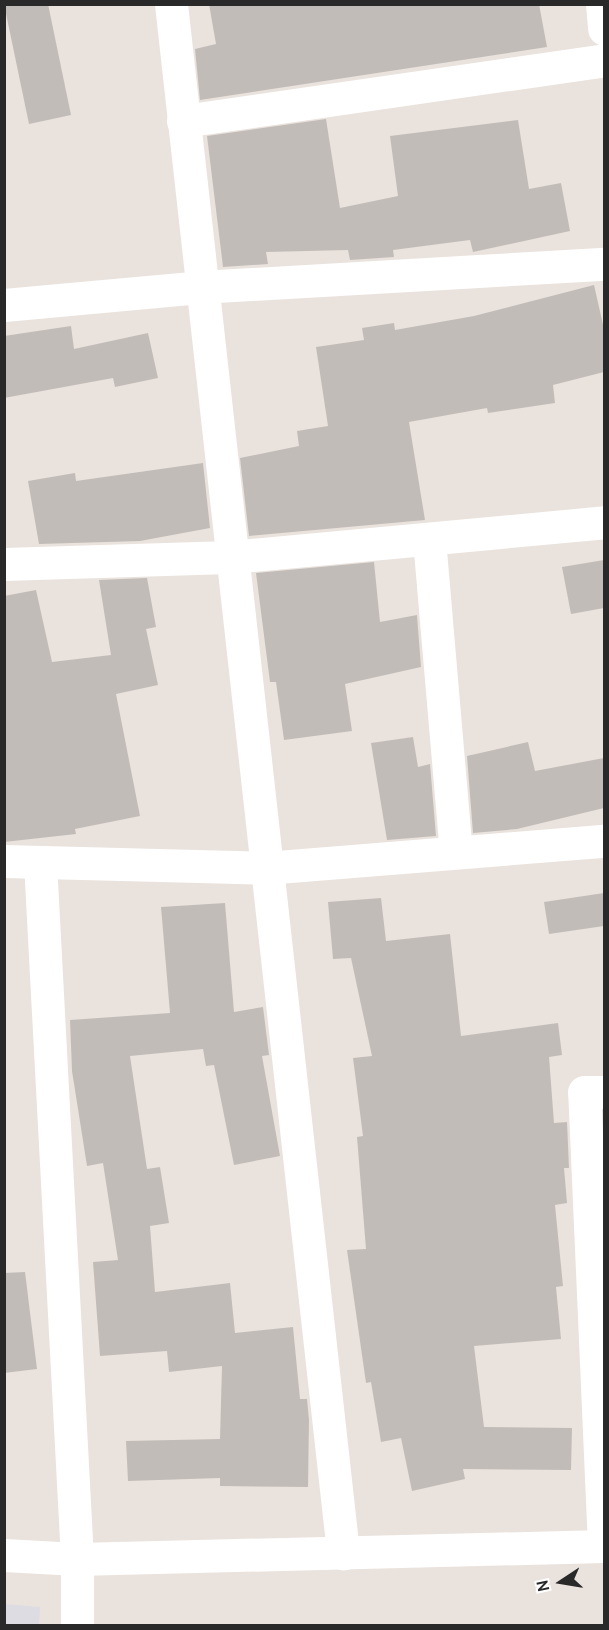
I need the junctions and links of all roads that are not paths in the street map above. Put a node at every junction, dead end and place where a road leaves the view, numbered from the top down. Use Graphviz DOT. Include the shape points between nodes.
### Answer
graph roads {
  1 [pos="171,4"];
  2 [pos="602,4"];
  3 [pos="604,29"];
  4 [pos="604,60"];
  5 [pos="183,121"];
  6 [pos="604,264"];
  7 [pos="200,287"];
  8 [pos="4,305"];
  9 [pos="604,522"];
  10 [pos="429,538"];
  11 [pos="230,557"];
  12 [pos="4,564"];
  13 [pos="604,841"];
  14 [pos="456,852"];
  15 [pos="4,861"];
  16 [pos="40,862"];
  17 [pos="265,868"];
  18 [pos="604,1092"];
  19 [pos="604,1546"];
  20 [pos="343,1553"];
  21 [pos="4,1556"];
  22 [pos="77,1559"];
  23 [pos="77,1626"];
  1 -- 5 [label="street"];
  2 -- 3 [label="street"];
  4 -- 5 [label="street"];
  5 -- 7 [label="street"];
  6 -- 7 [label="street"];
  7 -- 8 [label="street"];
  7 -- 11 [label="street"];
  9 -- 10 [label="street"];
  10 -- 11 [label="street"];
  10 -- 14 [label="street"];
  11 -- 12 [label="street"];
  11 -- 17 [label="street"];
  13 -- 14 [label="street"];
  14 -- 17 [label="street"];
  15 -- 16 [label="street"];
  16 -- 17 [label="street"];
  16 -- 22 [label="street"];
  17 -- 20 [label="street"];
  18 -- 19 [label="street" via="584,1092"];
  19 -- 20 [label="street"];
  20 -- 22 [label="street"];
  21 -- 22 [label="street"];
  22 -- 23 [label="street"];
}
